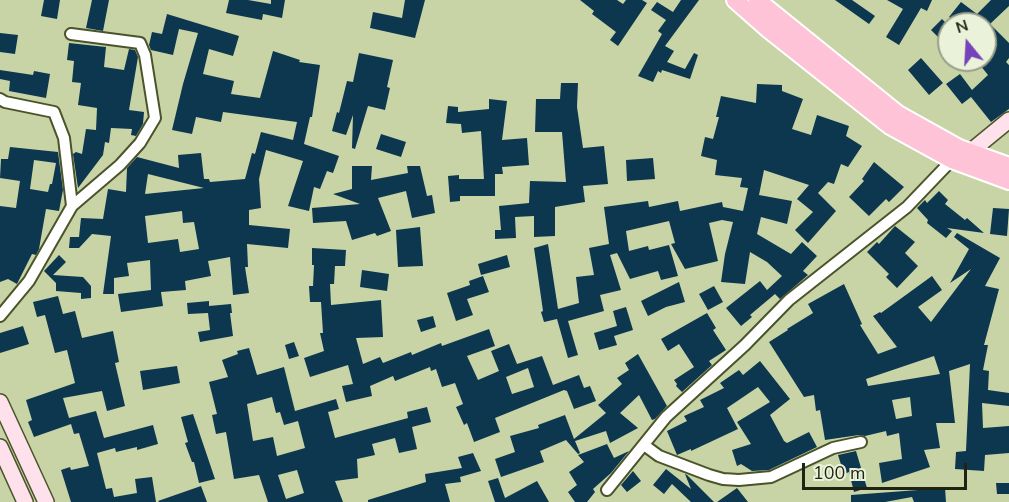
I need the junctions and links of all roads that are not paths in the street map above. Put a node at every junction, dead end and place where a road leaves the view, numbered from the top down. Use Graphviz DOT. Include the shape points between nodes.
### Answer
graph roads {
  1 [pos="735,0"];
  2 [pos="757,0"];
  3 [pos="71,34"];
  4 [pos="0,99"];
  5 [pos="1009,120"];
  6 [pos="970,152"];
  7 [pos="952,160"];
  8 [pos="1009,166"];
  9 [pos="1009,181"];
  10 [pos="72,206"];
  11 [pos="0,316"];
  12 [pos="0,402"];
  13 [pos="861,442"];
  14 [pos="644,445"];
  15 [pos="0,447"];
  16 [pos="607,490"];
  17 [pos="25,502"];
  18 [pos="46,502"];
  1 -- 7 [label="main road" via="890,126"];
  2 -- 6 [label="main road" via="898,114"];
  3 -- 10 [label="street" via="140,43 155,118 120,165"];
  4 -- 10 [label="street" via="54,112 64,138"];
  5 -- 6 [label="street"];
  6 -- 8 [label="main road"];
  7 -- 9 [label="main road"];
  7 -- 14 [label="street" via="908,207 789,300 666,417"];
  10 -- 11 [label="street" via="29,281"];
  12 -- 18 [label="street"];
  13 -- 14 [label="street" via="833,448 771,477 739,480 709,475 659,456"];
  14 -- 16 [label="street"];
  15 -- 17 [label="street"];
}
